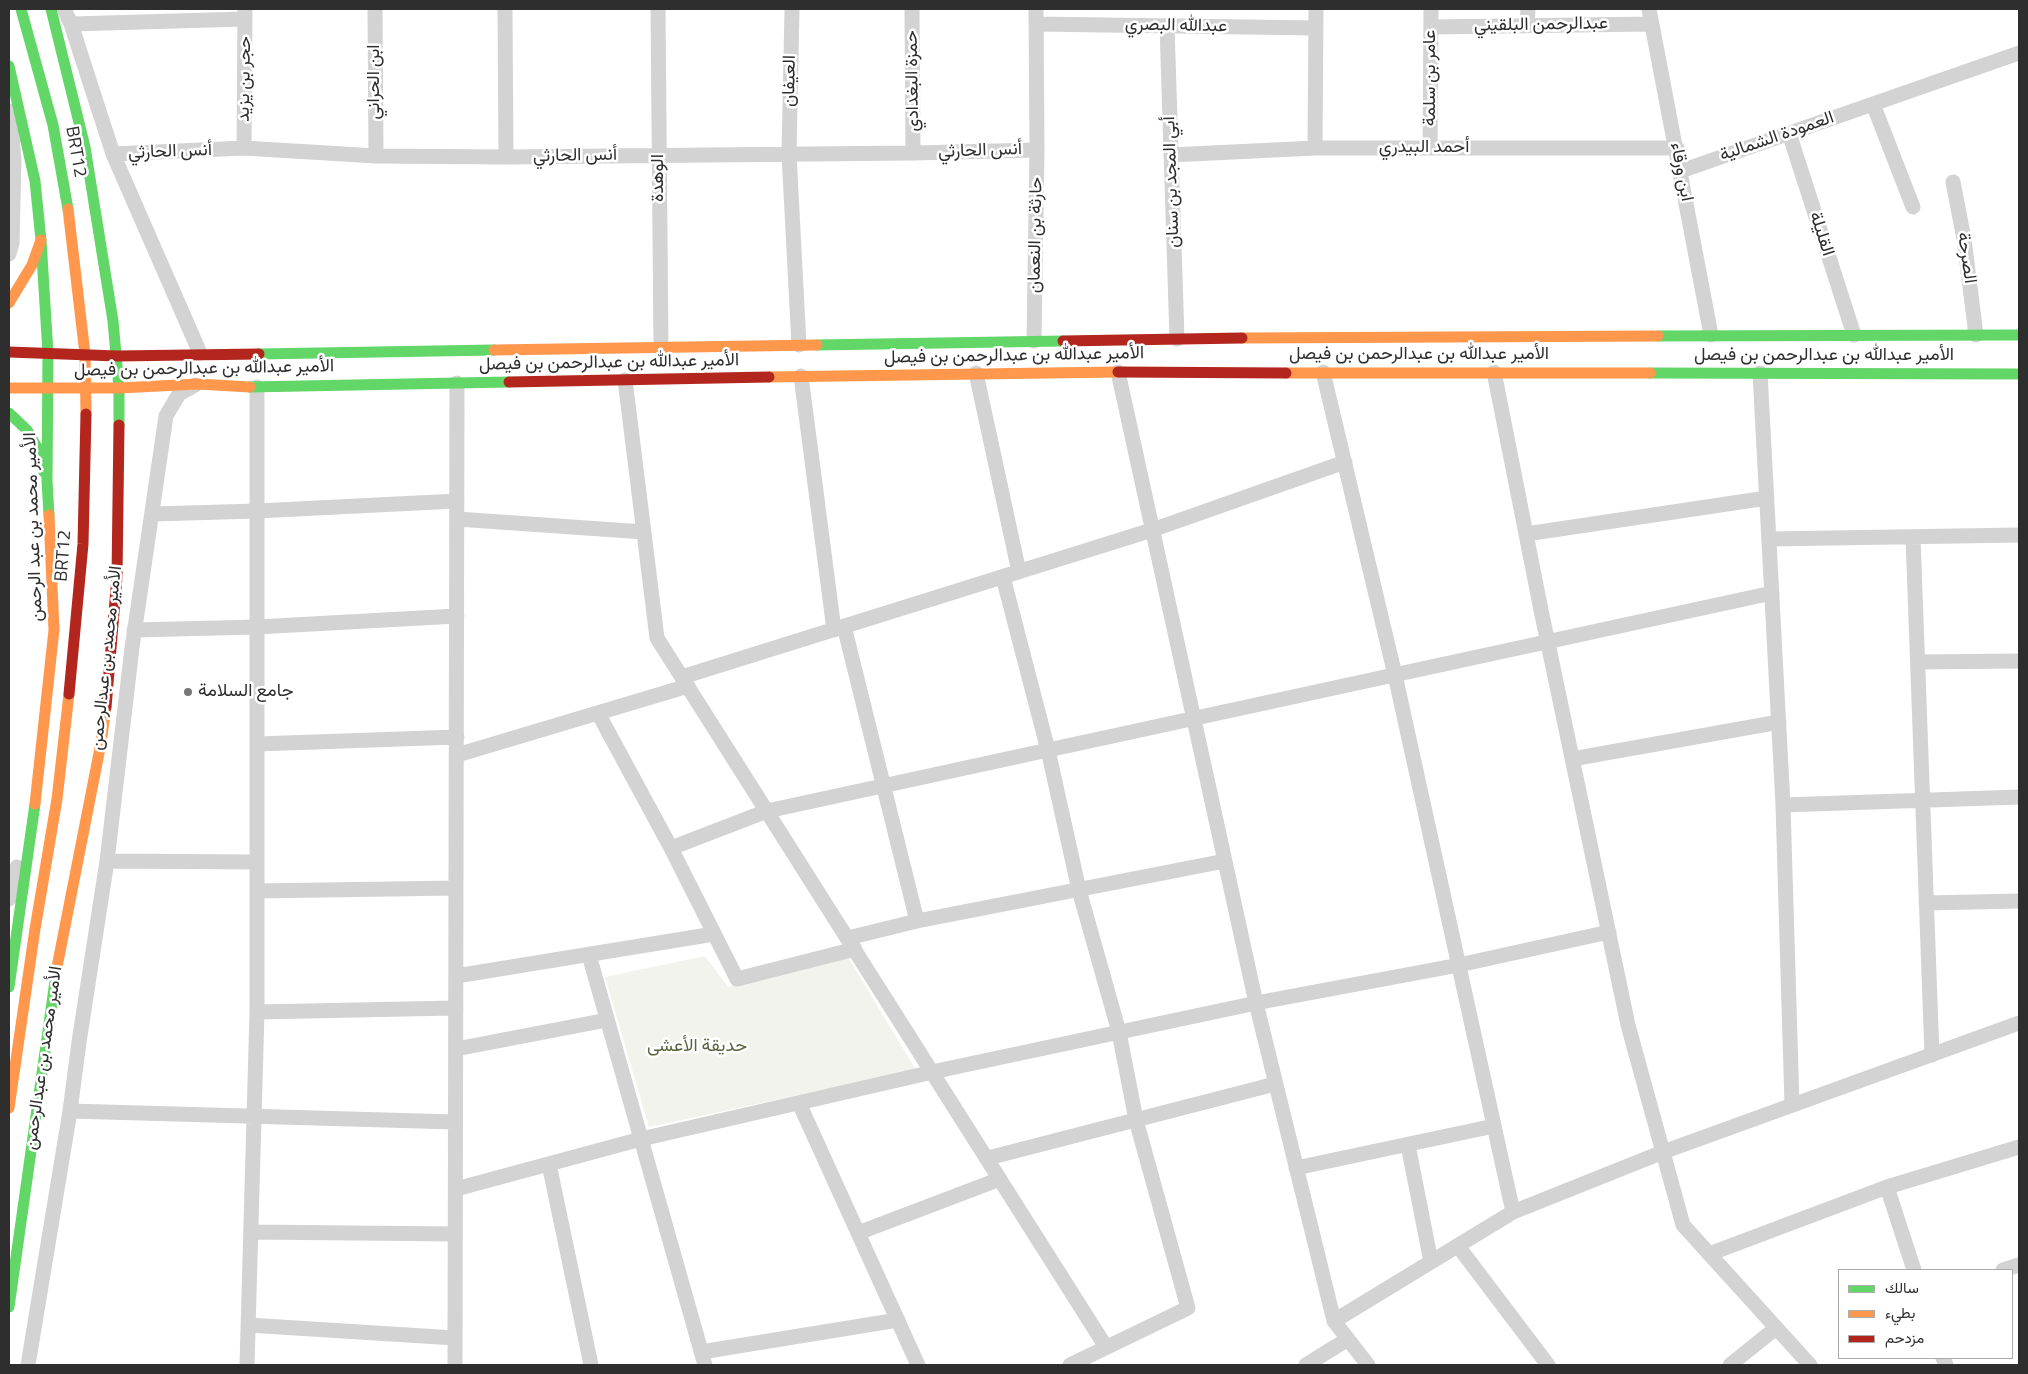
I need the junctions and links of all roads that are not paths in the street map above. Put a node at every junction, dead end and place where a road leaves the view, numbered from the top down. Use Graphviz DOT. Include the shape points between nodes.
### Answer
graph roads {
  1 [pos="20,9"];
  2 [pos="51,9"];
  3 [pos="64,9"];
  4 [pos="375,9"];
  5 [pos="504,9"];
  6 [pos="658,9"];
  7 [pos="792,9"];
  8 [pos="912,9"];
  9 [pos="1036,9"];
  10 [pos="1316,9"];
  11 [pos="1431,9"];
  12 [pos="1528,9"];
  13 [pos="245,14"];
  14 [pos="118,16"];
  15 [pos="1650,16"];
  16 [pos="70,24"];
  17 [pos="1036,24"];
  18 [pos="1527,25"];
  19 [pos="1167,26"];
  20 [pos="1431,27"];
  21 [pos="1316,28"];
  22 [pos="2019,53"];
  23 [pos="9,66"];
  24 [pos="9,92"];
  25 [pos="1873,104"];
  26 [pos="1789,133"];
  27 [pos="244,148"];
  28 [pos="1315,148"];
  29 [pos="1430,148"];
  30 [pos="1676,148"];
  31 [pos="1037,150"];
  32 [pos="914,153"];
  33 [pos="113,154"];
  34 [pos="789,154"];
  35 [pos="659,155"];
  36 [pos="1171,155"];
  37 [pos="376,156"];
  38 [pos="506,157"];
  39 [pos="1681,170"];
  40 [pos="1952,182"];
  41 [pos="1913,207"];
  42 [pos="41,240"];
  43 [pos="9,254"];
  44 [pos="9,302"];
  45 [pos="1854,335"];
  46 [pos="1976,335"];
  47 [pos="2019,335"];
  48 [pos="1712,336"];
  49 [pos="1177,339"];
  50 [pos="1034,341"];
  51 [pos="799,345"];
  52 [pos="661,347"];
  53 [pos="9,352"];
  54 [pos="48,353"];
  55 [pos="200,353"];
  56 [pos="85,354"];
  57 [pos="117,356"];
  58 [pos="1118,372"];
  59 [pos="1324,372"];
  60 [pos="1494,372"];
  61 [pos="976,373"];
  62 [pos="1760,373"];
  63 [pos="2019,374"];
  64 [pos="801,376"];
  65 [pos="625,380"];
  66 [pos="457,383"];
  67 [pos="198,384"];
  68 [pos="257,387"];
  69 [pos="9,388"];
  70 [pos="48,388"];
  71 [pos="118,388"];
  72 [pos="85,389"];
  73 [pos="9,413"];
  74 [pos="1344,462"];
  75 [pos="47,481"];
  76 [pos="1767,498"];
  77 [pos="457,501"];
  78 [pos="257,511"];
  79 [pos="153,514"];
  80 [pos="457,519"];
  81 [pos="1152,530"];
  82 [pos="644,532"];
  83 [pos="1526,534"];
  84 [pos="2019,535"];
  85 [pos="1913,537"];
  86 [pos="1769,539"];
  87 [pos="1019,572"];
  88 [pos="1002,577"];
  89 [pos="1772,594"];
  90 [pos="115,596"];
  91 [pos="457,616"];
  92 [pos="257,627"];
  93 [pos="839,628"];
  94 [pos="134,630"];
  95 [pos="1548,642"];
  96 [pos="132,648"];
  97 [pos="2019,661"];
  98 [pos="1918,662"];
  99 [pos="1394,675"];
  100 [pos="109,677"];
  101 [pos="685,682"];
  102 [pos="598,713"];
  103 [pos="1193,719"];
  104 [pos="1779,722"];
  105 [pos="457,737"];
  106 [pos="257,744"];
  107 [pos="1048,750"];
  108 [pos="457,755"];
  109 [pos="1572,758"];
  110 [pos="884,786"];
  111 [pos="2019,796"];
  112 [pos="36,798"];
  113 [pos="1923,800"];
  114 [pos="1783,805"];
  115 [pos="767,811"];
  116 [pos="671,848"];
  117 [pos="107,861"];
  118 [pos="1224,861"];
  119 [pos="257,862"];
  120 [pos="456,888"];
  121 [pos="1079,890"];
  122 [pos="257,892"];
  123 [pos="9,899"];
  124 [pos="2019,901"];
  125 [pos="1926,903"];
  126 [pos="917,922"];
  127 [pos="1609,932"];
  128 [pos="714,934"];
  129 [pos="851,944"];
  130 [pos="589,955"];
  131 [pos="1459,965"];
  132 [pos="456,976"];
  133 [pos="9,987"];
  134 [pos="1256,1003"];
  135 [pos="456,1008"];
  136 [pos="257,1012"];
  137 [pos="608,1020"];
  138 [pos="2019,1023"];
  139 [pos="1119,1032"];
  140 [pos="456,1049"];
  141 [pos="1932,1055"];
  142 [pos="933,1072"];
  143 [pos="1276,1084"];
  144 [pos="799,1102"];
  145 [pos="1792,1105"];
  146 [pos="9,1108"];
  147 [pos="70,1111"];
  148 [pos="254,1116"];
  149 [pos="1136,1120"];
  150 [pos="456,1122"];
  151 [pos="1494,1126"];
  152 [pos="641,1139"];
  153 [pos="1408,1145"];
  154 [pos="2019,1147"];
  155 [pos="1663,1152"];
  156 [pos="988,1158"];
  157 [pos="549,1164"];
  158 [pos="1296,1168"];
  159 [pos="1000,1179"];
  160 [pos="1887,1188"];
  161 [pos="456,1189"];
  162 [pos="1513,1212"];
  163 [pos="251,1232"];
  164 [pos="858,1233"];
  165 [pos="455,1234"];
  166 [pos="1458,1246"];
  167 [pos="1709,1254"];
  168 [pos="1432,1262"];
  169 [pos="2019,1265"];
  170 [pos="1914,1269"];
  171 [pos="2006,1269"];
  172 [pos="9,1307"];
  173 [pos="898,1320"];
  174 [pos="1334,1321"];
  175 [pos="248,1325"];
  176 [pos="1776,1328"];
  177 [pos="455,1338"];
  178 [pos="1348,1339"];
  179 [pos="1106,1347"];
  180 [pos="703,1359"];
  181 [pos="28,1365"];
  182 [pos="247,1365"];
  183 [pos="455,1365"];
  184 [pos="591,1365"];
  185 [pos="918,1365"];
  186 [pos="1070,1365"];
  187 [pos="1306,1365"];
  188 [pos="1368,1365"];
  189 [pos="1548,1365"];
  190 [pos="1730,1365"];
  191 [pos="1810,1365"];
  1 -- 56 [label="main road, BRT12" via="53,125 69,216"];
  2 -- 57 [label="main road, الأمير محمد بن عبدالرحمن" via="86,147"];
  3 -- 16 [label="street"];
  4 -- 37 [label="street, ابن الحراني"];
  5 -- 38 [label="street"];
  6 -- 35 [label="street, الوهدة"];
  7 -- 34 [label="street, العيفان"];
  8 -- 32 [label="street, حمزة البغدادي"];
  9 -- 17 [label="street, حارثة بن النعمان"];
  10 -- 21 [label="street"];
  11 -- 20 [label="street, عامر بن سلمة"];
  12 -- 18 [label="street"];
  13 -- 14 [label="street"];
  13 -- 27 [label="street, حجر بن يزيد"];
  14 -- 16 [label="street"];
  15 -- 18 [label="street, عبدالرحمن البلقيني"];
  15 -- 30 [label="street, ابن ورقاء"];
  16 -- 33 [label="street"];
  17 -- 19 [label="street, عبدالله البصري"];
  17 -- 31 [label="street, حارثة بن النعمان"];
  18 -- 20 [label="street, عبدالرحمن البلقيني"];
  19 -- 21 [label="street, عبدالله البصري"];
  19 -- 36 [label="street, أبي المجد بن سنان"];
  20 -- 29 [label="street, عامر بن سلمة"];
  21 -- 28 [label="street"];
  22 -- 25 [label="street, العمودة الشمالية"];
  23 -- 42 [label="main road, الأمير محمد بن عبد الرحمن" via="35,181"];
  24 -- 43 [label="street" via="14,160"];
  25 -- 26 [label="street, العمودة الشمالية"];
  25 -- 41 [label="street"];
  26 -- 39 [label="street, العمودة الشمالية"];
  26 -- 45 [label="street, القليلة"];
  27 -- 33 [label="street, أنس الحارثي"];
  27 -- 37 [label="street, أنس الحارثي"];
  28 -- 29 [label="street, أحمد البيدري"];
  28 -- 36 [label="street, أحمد البيدري"];
  29 -- 30 [label="street, أحمد البيدري"];
  30 -- 39 [label="street, ابن ورقاء"];
  31 -- 32 [label="street, أنس الحارثي"];
  31 -- 50 [label="street, حارثة بن النعمان"];
  32 -- 34 [label="street, أنس الحارثي"];
  33 -- 55 [label="street"];
  34 -- 35 [label="street, أنس الحارثي"];
  34 -- 51 [label="street, العيفان"];
  35 -- 38 [label="street, أنس الحارثي"];
  35 -- 52 [label="street, الوهدة"];
  36 -- 49 [label="street, أبي المجد بن سنان"];
  37 -- 38 [label="street, أنس الحارثي"];
  39 -- 48 [label="street, ابن ورقاء"];
  40 -- 46 [label="street, الصرحة" via="1964,239"];
  42 -- 44 [label="main road" via="32,265"];
  42 -- 54 [label="main road, الأمير محمد بن عبد الرحمن"];
  45 -- 46 [label="main road, الأمير عبدالله بن عبدالرحمن بن فيصل"];
  45 -- 48 [label="main road, الأمير عبدالله بن عبدالرحمن بن فيصل"];
  46 -- 47 [label="main road, الأمير عبدالله بن عبدالرحمن بن فيصل"];
  48 -- 49 [label="main road, الأمير عبدالله بن عبدالرحمن بن فيصل"];
  49 -- 50 [label="main road, الأمير عبدالله بن عبدالرحمن بن فيصل"];
  50 -- 51 [label="main road, الأمير عبدالله بن عبدالرحمن بن فيصل"];
  51 -- 52 [label="main road, الأمير عبدالله بن عبدالرحمن بن فيصل"];
  52 -- 55 [label="main road, الأمير عبدالله بن عبدالرحمن بن فيصل"];
  53 -- 54 [label="main road, الأمير عبدالله بن عبدالرحمن بن فيصل"];
  54 -- 56 [label="main road, الأمير عبدالله بن عبدالرحمن بن فيصل"];
  54 -- 70 [label="main road, الأمير محمد بن عبد الرحمن"];
  55 -- 57 [label="main road, الأمير عبدالله بن عبدالرحمن بن فيصل"];
  56 -- 57 [label="main road, الأمير عبدالله بن عبدالرحمن بن فيصل"];
  56 -- 72 [label="main road, BRT12"];
  57 -- 71 [label="main road, الأمير محمد بن عبدالرحمن"];
  58 -- 59 [label="main road, الأمير عبدالله بن عبدالرحمن بن فيصل"];
  58 -- 61 [label="main road, الأمير عبدالله بن عبدالرحمن بن فيصل"];
  58 -- 81 [label="street"];
  59 -- 60 [label="main road, الأمير عبدالله بن عبدالرحمن بن فيصل"];
  59 -- 74 [label="street"];
  60 -- 62 [label="main road, الأمير عبدالله بن عبدالرحمن بن فيصل"];
  60 -- 83 [label="street"];
  61 -- 64 [label="main road, الأمير عبدالله بن عبدالرحمن بن فيصل"];
  61 -- 87 [label="street"];
  62 -- 63 [label="main road, الأمير عبدالله بن عبدالرحمن بن فيصل"];
  62 -- 76 [label="street"];
  64 -- 65 [label="main road, الأمير عبدالله بن عبدالرحمن بن فيصل"];
  64 -- 93 [label="street"];
  65 -- 66 [label="main road, الأمير عبدالله بن عبدالرحمن بن فيصل"];
  65 -- 82 [label="street"];
  66 -- 68 [label="main road, الأمير عبدالله بن عبدالرحمن بن فيصل"];
  66 -- 77 [label="street"];
  67 -- 68 [label="main road, الأمير عبدالله بن عبدالرحمن بن فيصل"];
  67 -- 71 [label="main road, الأمير عبدالله بن عبدالرحمن بن فيصل"];
  67 -- 79 [label="street" via="179,394 166,416"];
  68 -- 78 [label="street"];
  69 -- 70 [label="main road, الأمير عبدالله بن عبدالرحمن بن فيصل"];
  70 -- 72 [label="main road, الأمير عبدالله بن عبدالرحمن بن فيصل"];
  70 -- 75 [label="main road, الأمير محمد بن عبد الرحمن"];
  71 -- 72 [label="main road, الأمير عبدالله بن عبدالرحمن بن فيصل"];
  71 -- 90 [label="main road, الأمير محمد بن عبدالرحمن" via="119,509"];
  72 -- 146 [label="main road, BRT12" via="83,544 73,664 57,799"];
  73 -- 75 [label="main road" via="27,430 38,448"];
  74 -- 81 [label="street"];
  74 -- 99 [label="street"];
  75 -- 112 [label="main road, الأمير محمد بن عبد الرحمن" via="54,630"];
  76 -- 83 [label="street"];
  76 -- 86 [label="street"];
  77 -- 78 [label="street"];
  77 -- 80 [label="street"];
  78 -- 79 [label="street"];
  78 -- 92 [label="street"];
  79 -- 94 [label="street"];
  80 -- 82 [label="street"];
  80 -- 91 [label="street"];
  81 -- 87 [label="street"];
  81 -- 103 [label="street"];
  82 -- 101 [label="street" via="657,638"];
  83 -- 95 [label="street"];
  84 -- 85 [label="street"];
  85 -- 86 [label="street"];
  85 -- 98 [label="street"];
  86 -- 89 [label="street"];
  87 -- 88 [label="street"];
  88 -- 93 [label="street"];
  88 -- 107 [label="street"];
  89 -- 95 [label="street"];
  89 -- 104 [label="street"];
  90 -- 96 [label="street"];
  90 -- 100 [label="main road, الأمير محمد بن عبدالرحمن"];
  91 -- 92 [label="street"];
  91 -- 105 [label="street"];
  92 -- 94 [label="street"];
  92 -- 106 [label="street"];
  93 -- 101 [label="street"];
  93 -- 110 [label="street"];
  94 -- 96 [label="street"];
  95 -- 99 [label="street"];
  95 -- 109 [label="street"];
  96 -- 100 [label="street"];
  96 -- 117 [label="street"];
  97 -- 98 [label="street"];
  98 -- 113 [label="street"];
  99 -- 103 [label="street"];
  99 -- 131 [label="street"];
  100 -- 172 [label="main road, الأمير محمد بن عبدالرحمن" via="101,743 56,973"];
  101 -- 102 [label="street"];
  101 -- 115 [label="street"];
  102 -- 108 [label="street"];
  102 -- 116 [label="street"];
  103 -- 107 [label="street"];
  103 -- 118 [label="street"];
  104 -- 109 [label="street"];
  104 -- 114 [label="street"];
  105 -- 106 [label="street"];
  105 -- 108 [label="street"];
  106 -- 119 [label="street"];
  107 -- 110 [label="street"];
  107 -- 121 [label="street"];
  108 -- 120 [label="street"];
  109 -- 127 [label="street"];
  110 -- 115 [label="street"];
  110 -- 126 [label="street"];
  111 -- 113 [label="street"];
  112 -- 123 [label="street"];
  112 -- 133 [label="main road, الأمير محمد بن عبد الرحمن"];
  113 -- 114 [label="street"];
  113 -- 125 [label="street"];
  114 -- 145 [label="street"];
  115 -- 116 [label="street"];
  115 -- 129 [label="street"];
  116 -- 128 [label="street"];
  117 -- 119 [label="street"];
  117 -- 147 [label="street"];
  118 -- 121 [label="street"];
  118 -- 134 [label="street"];
  119 -- 122 [label="street"];
  120 -- 122 [label="street"];
  120 -- 132 [label="street"];
  121 -- 126 [label="street"];
  121 -- 139 [label="street"];
  122 -- 136 [label="street"];
  124 -- 125 [label="street"];
  125 -- 141 [label="street"];
  126 -- 129 [label="street"];
  127 -- 131 [label="street"];
  127 -- 155 [label="street" via="1628,1025"];
  128 -- 129 [label="street" via="737,979"];
  128 -- 130 [label="street"];
  129 -- 142 [label="street"];
  130 -- 132 [label="street"];
  130 -- 137 [label="street"];
  131 -- 134 [label="street"];
  131 -- 151 [label="street"];
  132 -- 135 [label="street"];
  134 -- 139 [label="street"];
  134 -- 143 [label="street"];
  135 -- 136 [label="street"];
  135 -- 140 [label="street"];
  136 -- 148 [label="street"];
  137 -- 140 [label="street"];
  137 -- 152 [label="street"];
  138 -- 141 [label="street"];
  139 -- 142 [label="street"];
  139 -- 149 [label="street"];
  140 -- 150 [label="street"];
  141 -- 145 [label="street"];
  142 -- 144 [label="street"];
  142 -- 156 [label="street"];
  143 -- 149 [label="street"];
  143 -- 158 [label="street"];
  144 -- 152 [label="street"];
  144 -- 164 [label="street"];
  145 -- 155 [label="street"];
  147 -- 148 [label="street"];
  147 -- 181 [label="street"];
  148 -- 150 [label="street"];
  148 -- 163 [label="street"];
  149 -- 156 [label="street"];
  149 -- 179 [label="street" via="1188,1308"];
  150 -- 161 [label="street"];
  151 -- 153 [label="street"];
  151 -- 162 [label="street"];
  152 -- 157 [label="street"];
  152 -- 180 [label="street"];
  153 -- 158 [label="street"];
  153 -- 168 [label="street"];
  154 -- 160 [label="street"];
  155 -- 162 [label="street"];
  155 -- 167 [label="street" via="1683,1225"];
  156 -- 159 [label="street"];
  157 -- 161 [label="street"];
  157 -- 184 [label="street"];
  158 -- 174 [label="street"];
  159 -- 164 [label="street"];
  159 -- 179 [label="street"];
  160 -- 167 [label="street"];
  160 -- 170 [label="street"];
  161 -- 165 [label="street"];
  162 -- 166 [label="street"];
  163 -- 165 [label="street"];
  163 -- 175 [label="street"];
  164 -- 173 [label="street"];
  165 -- 177 [label="street"];
  166 -- 168 [label="street"];
  166 -- 189 [label="street"];
  167 -- 176 [label="street"];
  168 -- 174 [label="street"];
  169 -- 171 [label="street"];
  173 -- 180 [label="street"];
  173 -- 185 [label="street"];
  174 -- 178 [label="street"];
  175 -- 177 [label="street"];
  175 -- 182 [label="street"];
  176 -- 190 [label="street"];
  176 -- 191 [label="street"];
  177 -- 183 [label="street"];
  178 -- 187 [label="street"];
  178 -- 188 [label="street"];
  179 -- 186 [label="street"];
}
